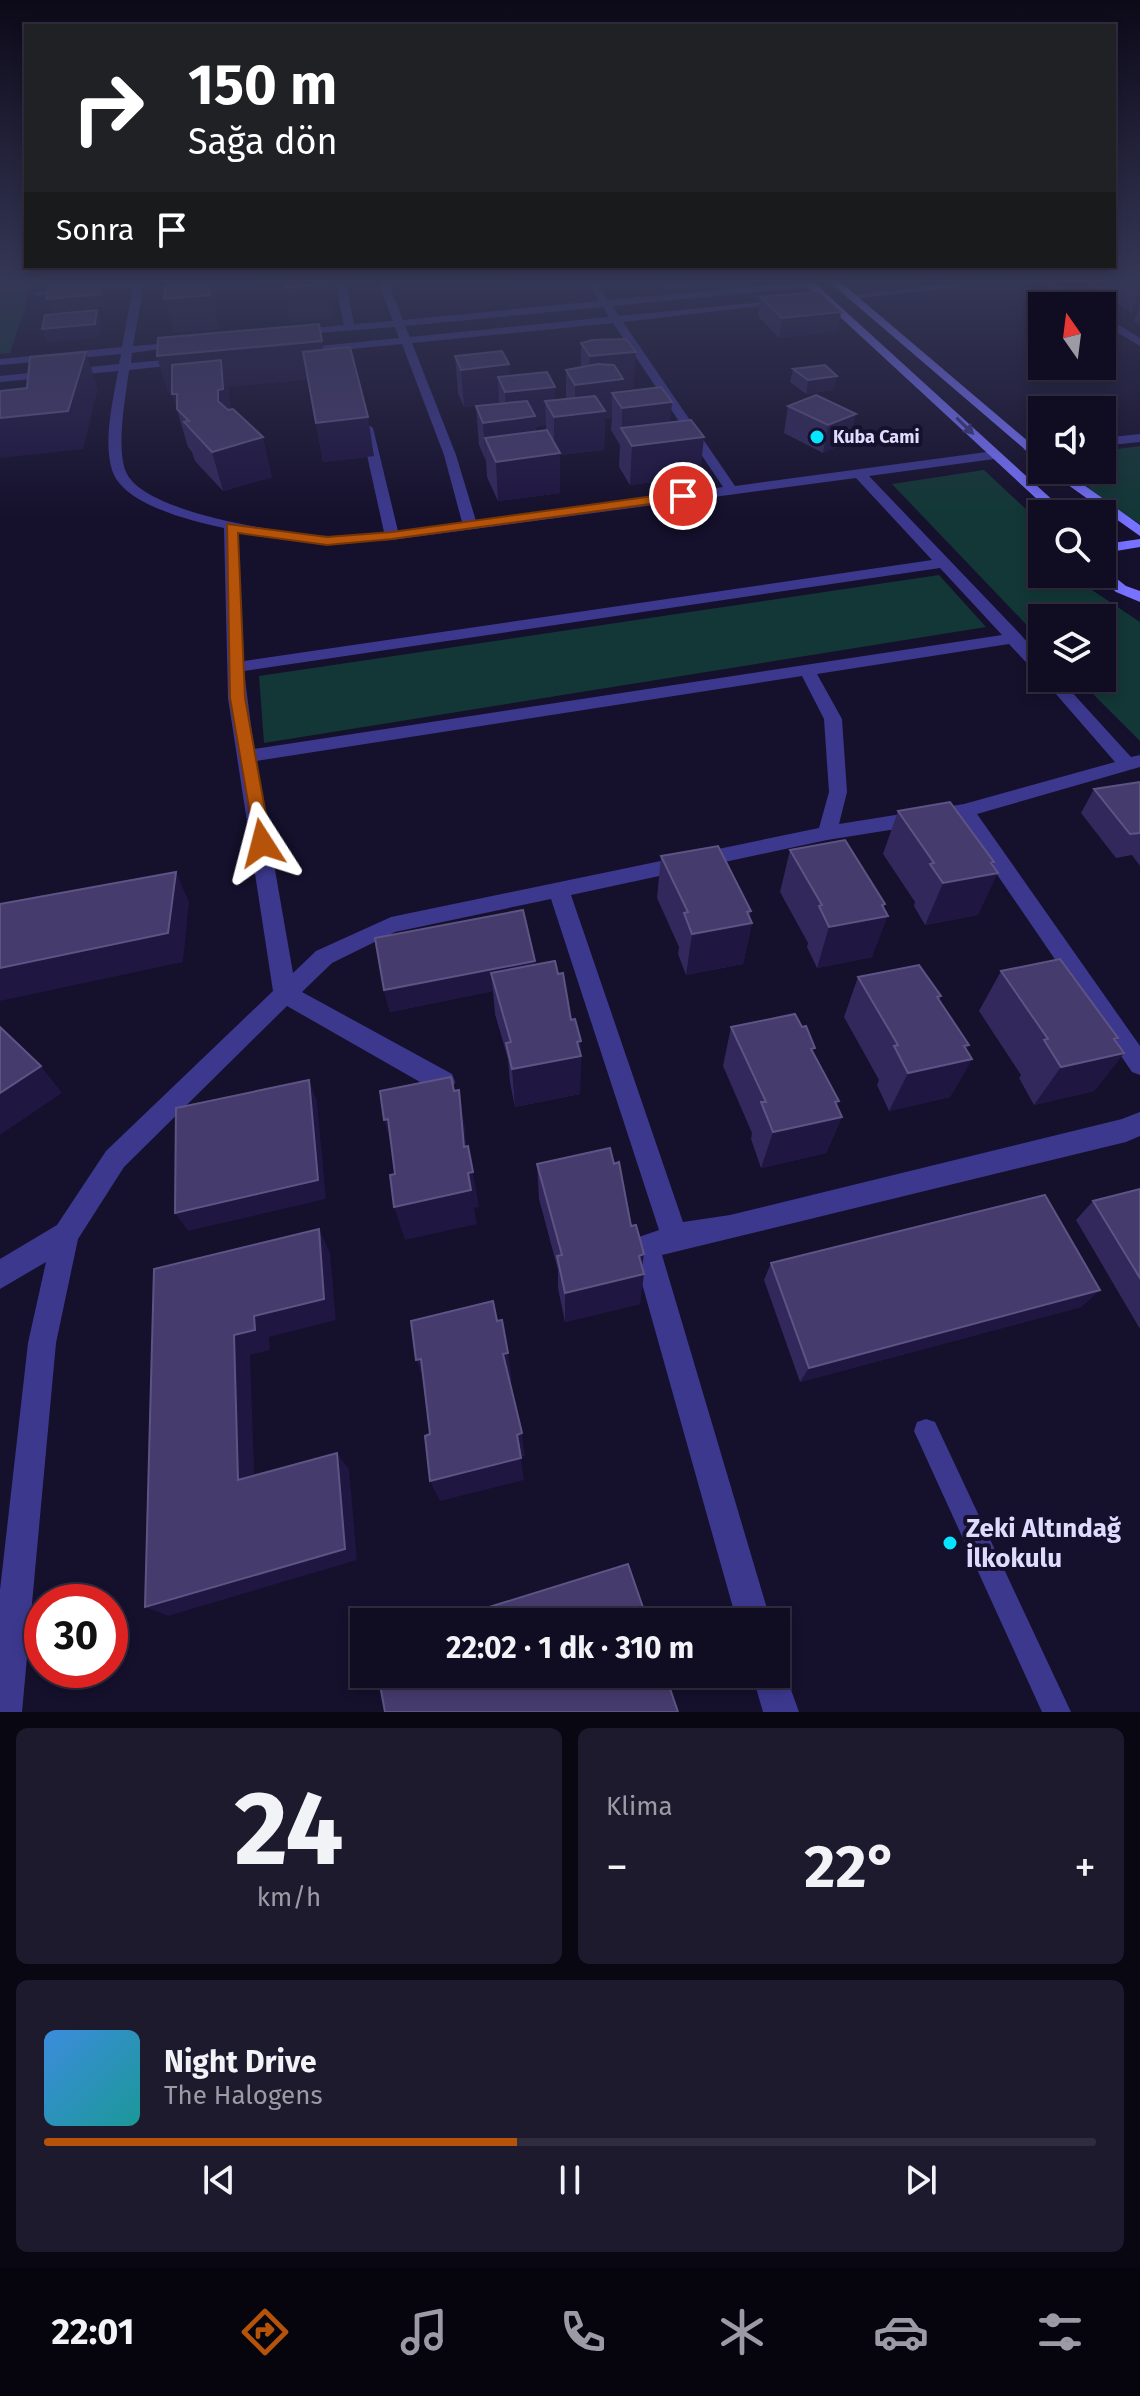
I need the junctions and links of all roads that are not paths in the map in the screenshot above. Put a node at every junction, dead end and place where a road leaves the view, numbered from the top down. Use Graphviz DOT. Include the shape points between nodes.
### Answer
graph roads {
  1 [pos="33,359"];
  2 [pos="127,359"];
  3 [pos="410,359"];
  4 [pos="645,359"];
  5 [pos="889,359"];
  6 [pos="927,359"];
  7 [pos="205,360"];
  8 [pos="0,362"];
  9 [pos="126,367"];
  10 [pos="0,379"];
  11 [pos="365,419"];
  12 [pos="1140,438"];
  13 [pos="1028,441"];
  14 [pos="1116,441"];
  15 [pos="994,455"];
  16 [pos="858,472"];
  17 [pos="1073,484"];
  18 [pos="731,490"];
  19 [pos="1045,500"];
  20 [pos="470,525"];
  21 [pos="231,527"];
  22 [pos="1140,532"];
  23 [pos="392,536"];
  24 [pos="1140,543"];
  25 [pos="1116,546"];
  26 [pos="944,563"];
  27 [pos="1116,584"];
  28 [pos="1140,597"];
  29 [pos="1015,638"];
  30 [pos="1028,653"];
  31 [pos="235,667"];
  32 [pos="807,670"];
  33 [pos="1064,692"];
  34 [pos="249,756"];
  35 [pos="1133,762"];
  36 [pos="964,811"];
  37 [pos="827,833"];
  38 [pos="559,891"];
  39 [pos="285,994"];
  40 [pos="1140,1065"];
  41 [pos="443,1082"];
  42 [pos="1140,1123"];
  43 [pos="66,1234"];
  44 [pos="675,1237"];
  45 [pos="0,1275"];
  46 [pos="926,1431"];
  47 [pos="750,1608"];
  48 [pos="773,1688"];
  49 [pos="4,1712"];
  50 [pos="781,1712"];
  51 [pos="1057,1712"];
  1 -- 8 [label="street"];
  2 -- 9 [label="street"];
  3 -- 20 [label="street" via="450,455"];
  4 -- 18 [label="street"];
  5 -- 15 [label="main road, one-way"];
  6 -- 13 [label="main road"];
  7 -- 9 [label="street"];
  9 -- 10 [label="street"];
  9 -- 21 [label="street" via="118,421 119,472 130,489"];
  11 -- 23 [label="street"];
  12 -- 14 [label="street"];
  15 -- 16 [label="street"];
  15 -- 19 [label="main road"];
  16 -- 18 [label="street"];
  16 -- 26 [label="street"];
  17 -- 22 [label="main road"];
  18 -- 20 [label="street"];
  20 -- 23 [label="street"];
  21 -- 23 [label="street" via="327,541"];
  21 -- 31 [label="street"];
  24 -- 25 [label="main road"];
  26 -- 29 [label="street"];
  26 -- 31 [label="street"];
  27 -- 28 [label="main road"];
  29 -- 30 [label="street"];
  29 -- 32 [label="street"];
  31 -- 34 [label="street"];
  32 -- 34 [label="street"];
  32 -- 37 [label="street" via="833,719 838,792"];
  33 -- 35 [label="street"];
  34 -- 39 [label="street"];
  35 -- 36 [label="street"];
  36 -- 37 [label="street"];
  36 -- 40 [label="street"];
  37 -- 38 [label="street"];
  38 -- 39 [label="street" via="391,925 324,957"];
  38 -- 44 [label="street"];
  39 -- 41 [label="street"];
  39 -- 43 [label="street" via="115,1159"];
  42 -- 44 [label="street"];
  43 -- 45 [label="street"];
  43 -- 49 [label="street" via="42,1343"];
  44 -- 47 [label="street" via="646,1248"];
  46 -- 51 [label="lane"];
  48 -- 50 [label="street"];
}
